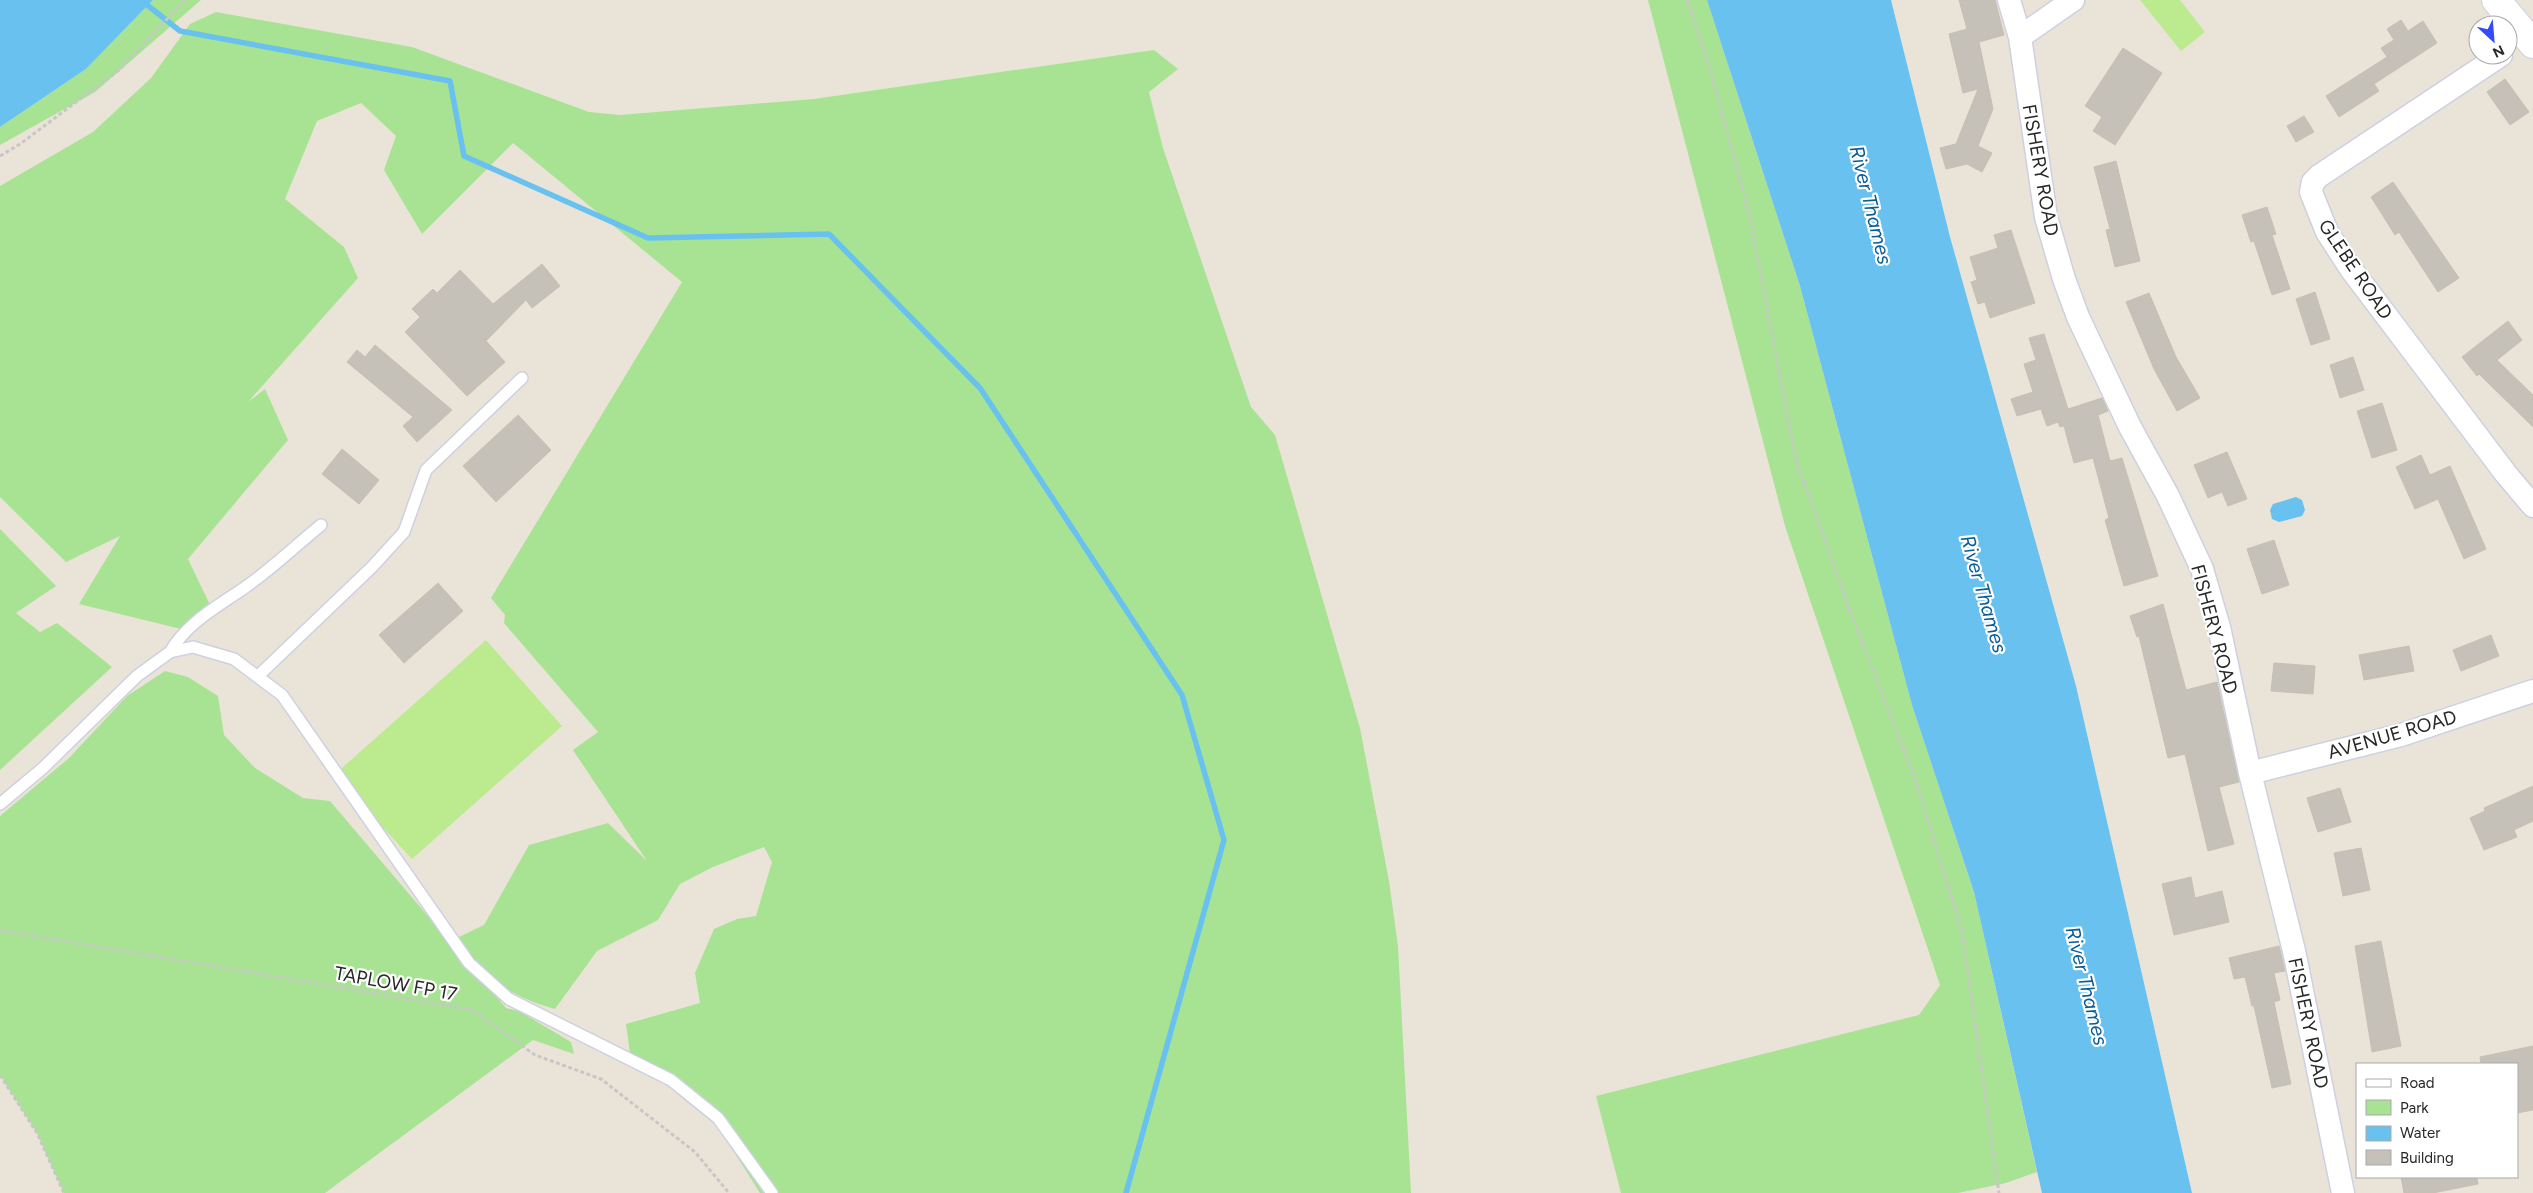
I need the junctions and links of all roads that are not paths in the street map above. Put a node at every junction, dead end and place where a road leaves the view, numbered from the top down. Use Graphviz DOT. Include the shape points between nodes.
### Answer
graph roads {
  1 [pos="2009,0"];
  2 [pos="2073,0"];
  3 [pos="2496,0"];
  4 [pos="2020,37"];
  5 [pos="2522,43"];
  6 [pos="2486,65"];
  7 [pos="522,378"];
  8 [pos="2533,506"];
  9 [pos="321,525"];
  10 [pos="170,652"];
  11 [pos="258,676"];
  12 [pos="2533,691"];
  13 [pos="2250,773"];
  14 [pos="0,804"];
  15 [pos="772,1193"];
  16 [pos="2343,1193"];
  1 -- 4 [label="street, FISHERY ROAD"];
  2 -- 4 [label="street"];
  3 -- 5 [label="main road"];
  4 -- 13 [label="street, FISHERY ROAD" via="2046,217 2064,280 2126,418 2202,568 2219,627"];
  6 -- 8 [label="street, GLEBE ROAD" via="2319,176 2313,182 2312,192 2327,232 2351,268"];
  7 -- 11 [label="lane" via="426,470 404,532"];
  9 -- 10 [label="lane" via="256,579 194,622 178,637"];
  10 -- 11 [label="lane" via="193,647 234,660"];
  10 -- 14 [label="lane" via="137,676 43,768"];
  11 -- 15 [label="lane" via="282,694 469,963 509,999 671,1080 718,1118"];
  12 -- 13 [label="street, AVENUE ROAD" via="2401,734"];
  13 -- 16 [label="street, FISHERY ROAD" via="2294,951"];
}
